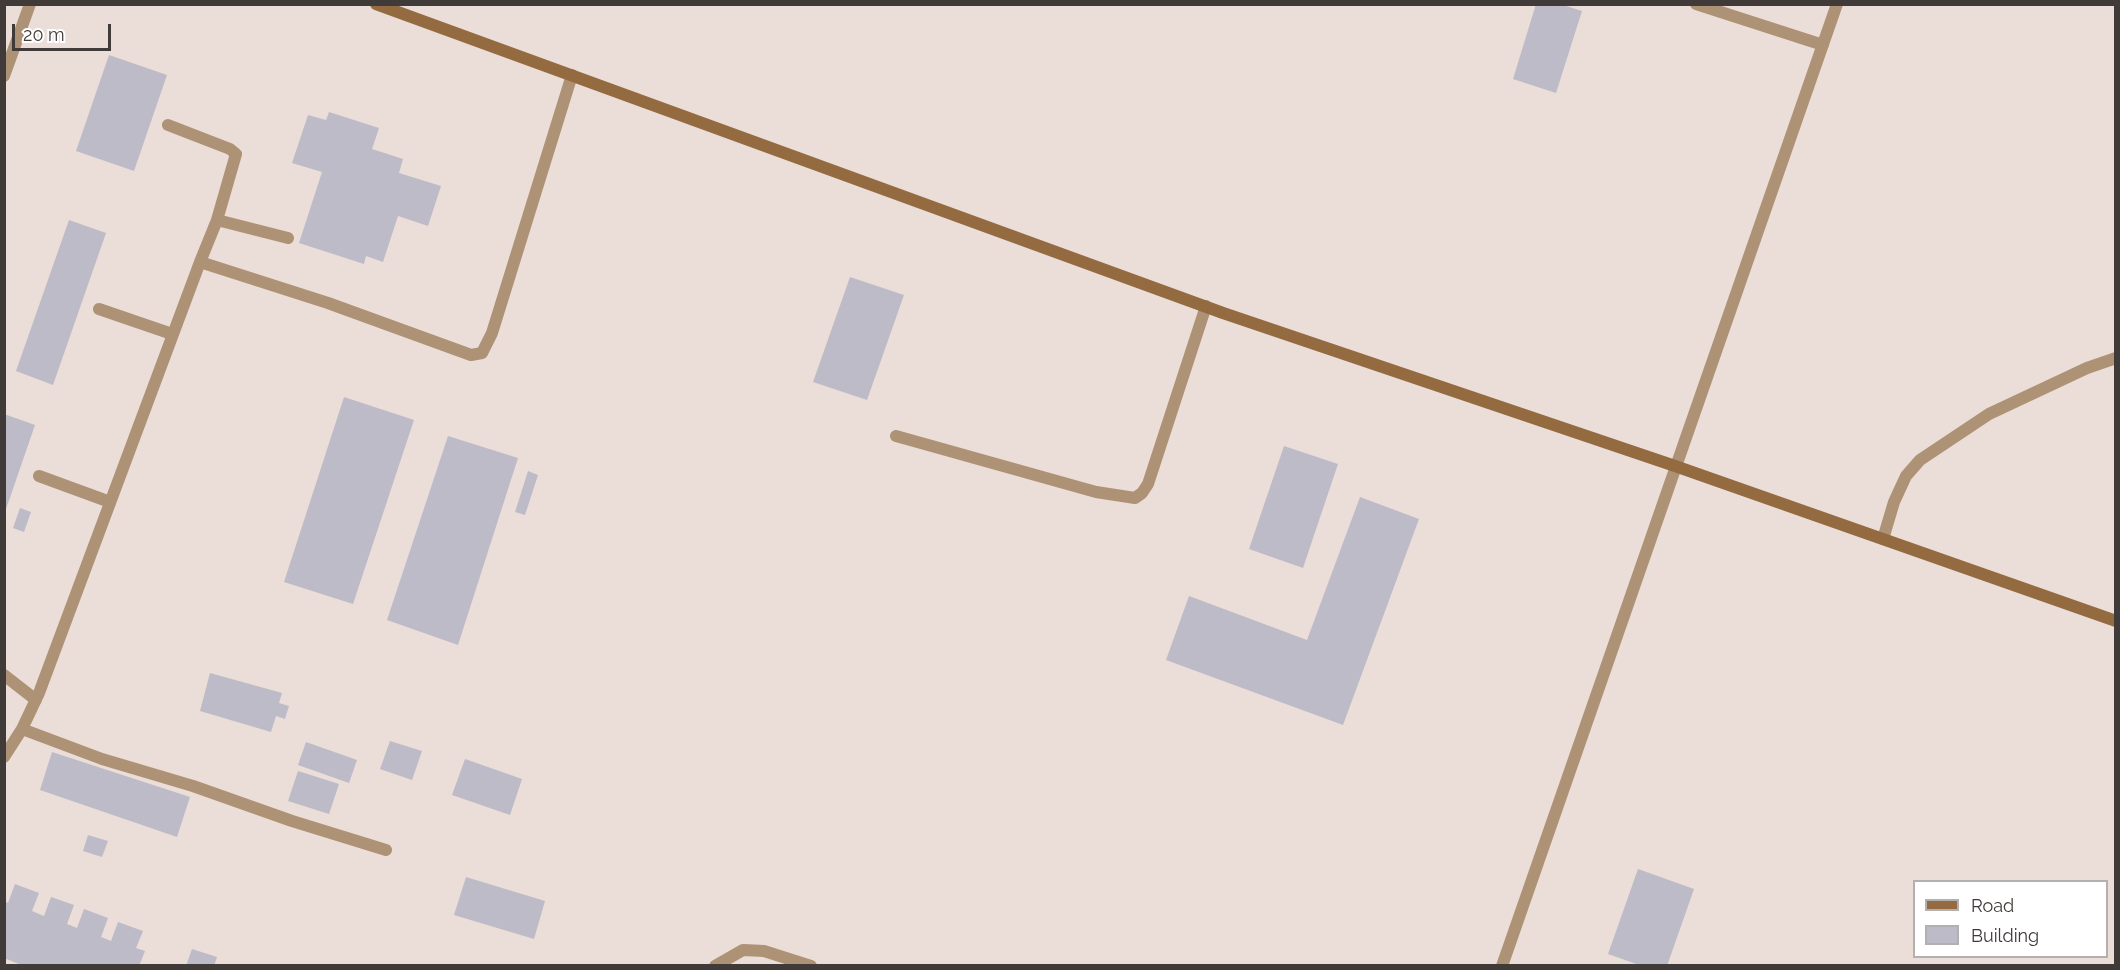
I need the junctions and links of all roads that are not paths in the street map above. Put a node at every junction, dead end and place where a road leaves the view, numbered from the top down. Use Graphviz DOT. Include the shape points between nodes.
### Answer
graph roads {
  1 [pos="30,4"];
  2 [pos="376,4"];
  3 [pos="1696,4"];
  4 [pos="1837,4"];
  5 [pos="1822,45"];
  6 [pos="572,75"];
  7 [pos="4,76"];
  8 [pos="168,125"];
  9 [pos="217,220"];
  10 [pos="288,238"];
  11 [pos="200,262"];
  12 [pos="1206,306"];
  13 [pos="99,309"];
  14 [pos="172,334"];
  15 [pos="2115,358"];
  16 [pos="896,436"];
  17 [pos="1675,466"];
  18 [pos="39,476"];
  19 [pos="110,502"];
  20 [pos="1883,539"];
  21 [pos="2115,621"];
  22 [pos="4,675"];
  23 [pos="36,700"];
  24 [pos="22,729"];
  25 [pos="4,758"];
  26 [pos="386,850"];
  27 [pos="715,966"];
  28 [pos="812,966"];
  29 [pos="1502,966"];
  1 -- 7 [label="street"];
  2 -- 6 [label="street"];
  3 -- 5 [label="street"];
  4 -- 5 [label="street"];
  5 -- 17 [label="street"];
  6 -- 11 [label="street" via="492,333 482,353 471,355"];
  6 -- 12 [label="street"];
  8 -- 9 [label="street" via="236,154"];
  9 -- 10 [label="street"];
  9 -- 11 [label="street"];
  11 -- 14 [label="street"];
  12 -- 16 [label="street" via="1148,484 1135,498 1096,492"];
  12 -- 17 [label="street"];
  13 -- 14 [label="street"];
  14 -- 19 [label="street"];
  15 -- 20 [label="street" via="1989,414 1920,460 1906,476"];
  17 -- 20 [label="street"];
  17 -- 29 [label="street"];
  18 -- 19 [label="street"];
  19 -- 23 [label="street"];
  20 -- 21 [label="street"];
  22 -- 23 [label="street"];
  23 -- 24 [label="street"];
  24 -- 25 [label="street"];
  24 -- 26 [label="street" via="102,759"];
  27 -- 28 [label="street" via="743,950 764,951"];
}
